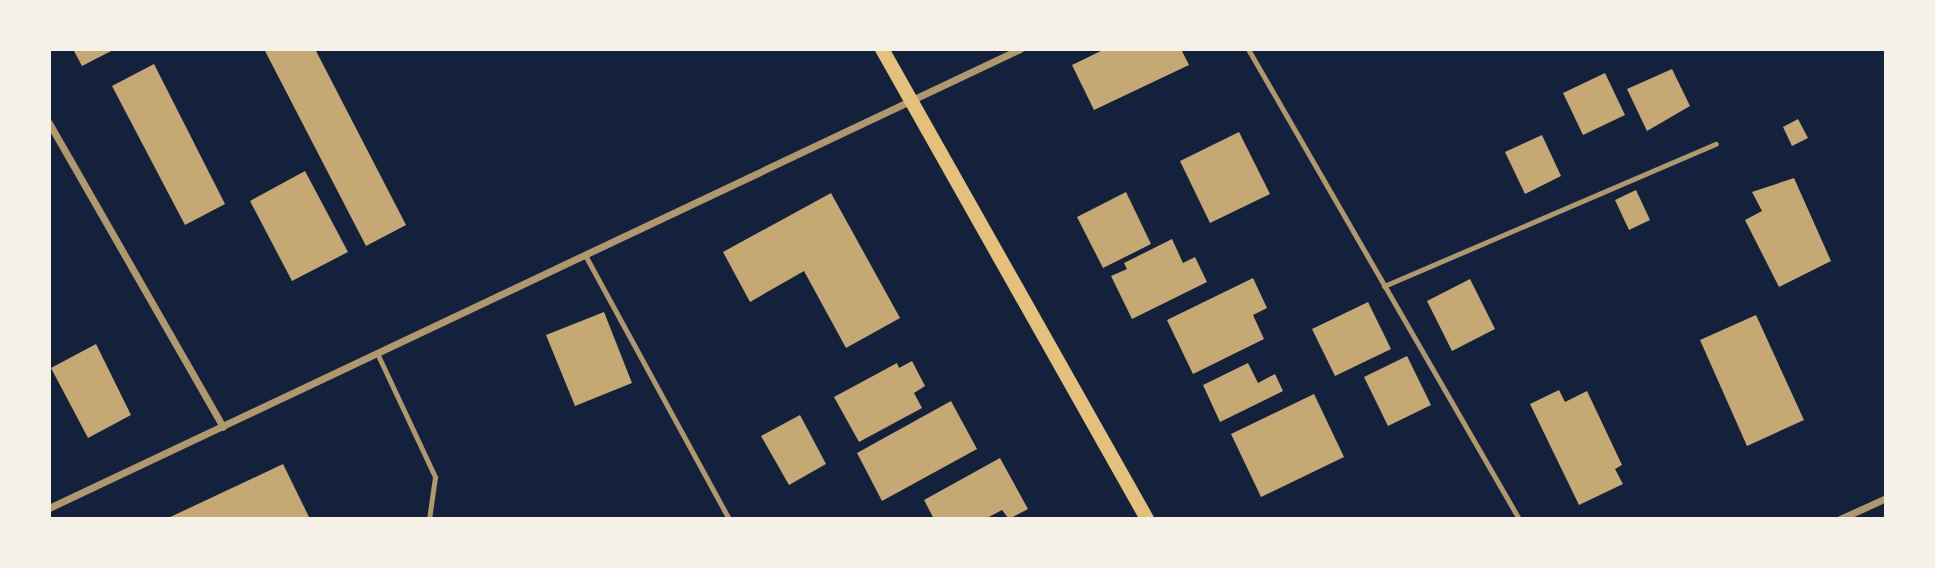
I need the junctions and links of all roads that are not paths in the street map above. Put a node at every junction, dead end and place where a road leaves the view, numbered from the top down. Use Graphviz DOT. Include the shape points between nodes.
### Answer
graph roads {
  1 [pos="882,49"];
  2 [pos="1020,49"];
  3 [pos="1248,49"];
  4 [pos="912,102"];
  5 [pos="49,123"];
  6 [pos="1716,144"];
  7 [pos="584,255"];
  8 [pos="1384,286"];
  9 [pos="377,354"];
  10 [pos="222,427"];
  11 [pos="1886,498"];
  12 [pos="49,509"];
  13 [pos="429,519"];
  14 [pos="729,519"];
  15 [pos="1147,519"];
  16 [pos="1519,519"];
  17 [pos="1840,519"];
  1 -- 4 [label="main road"];
  2 -- 4 [label="street"];
  3 -- 8 [label="lane"];
  4 -- 7 [label="street"];
  4 -- 15 [label="main road"];
  5 -- 10 [label="street"];
  6 -- 8 [label="lane"];
  7 -- 9 [label="street"];
  7 -- 14 [label="lane"];
  8 -- 16 [label="lane"];
  9 -- 10 [label="street"];
  9 -- 13 [label="lane" via="435,477"];
  10 -- 12 [label="street"];
  11 -- 17 [label="street"];
}
